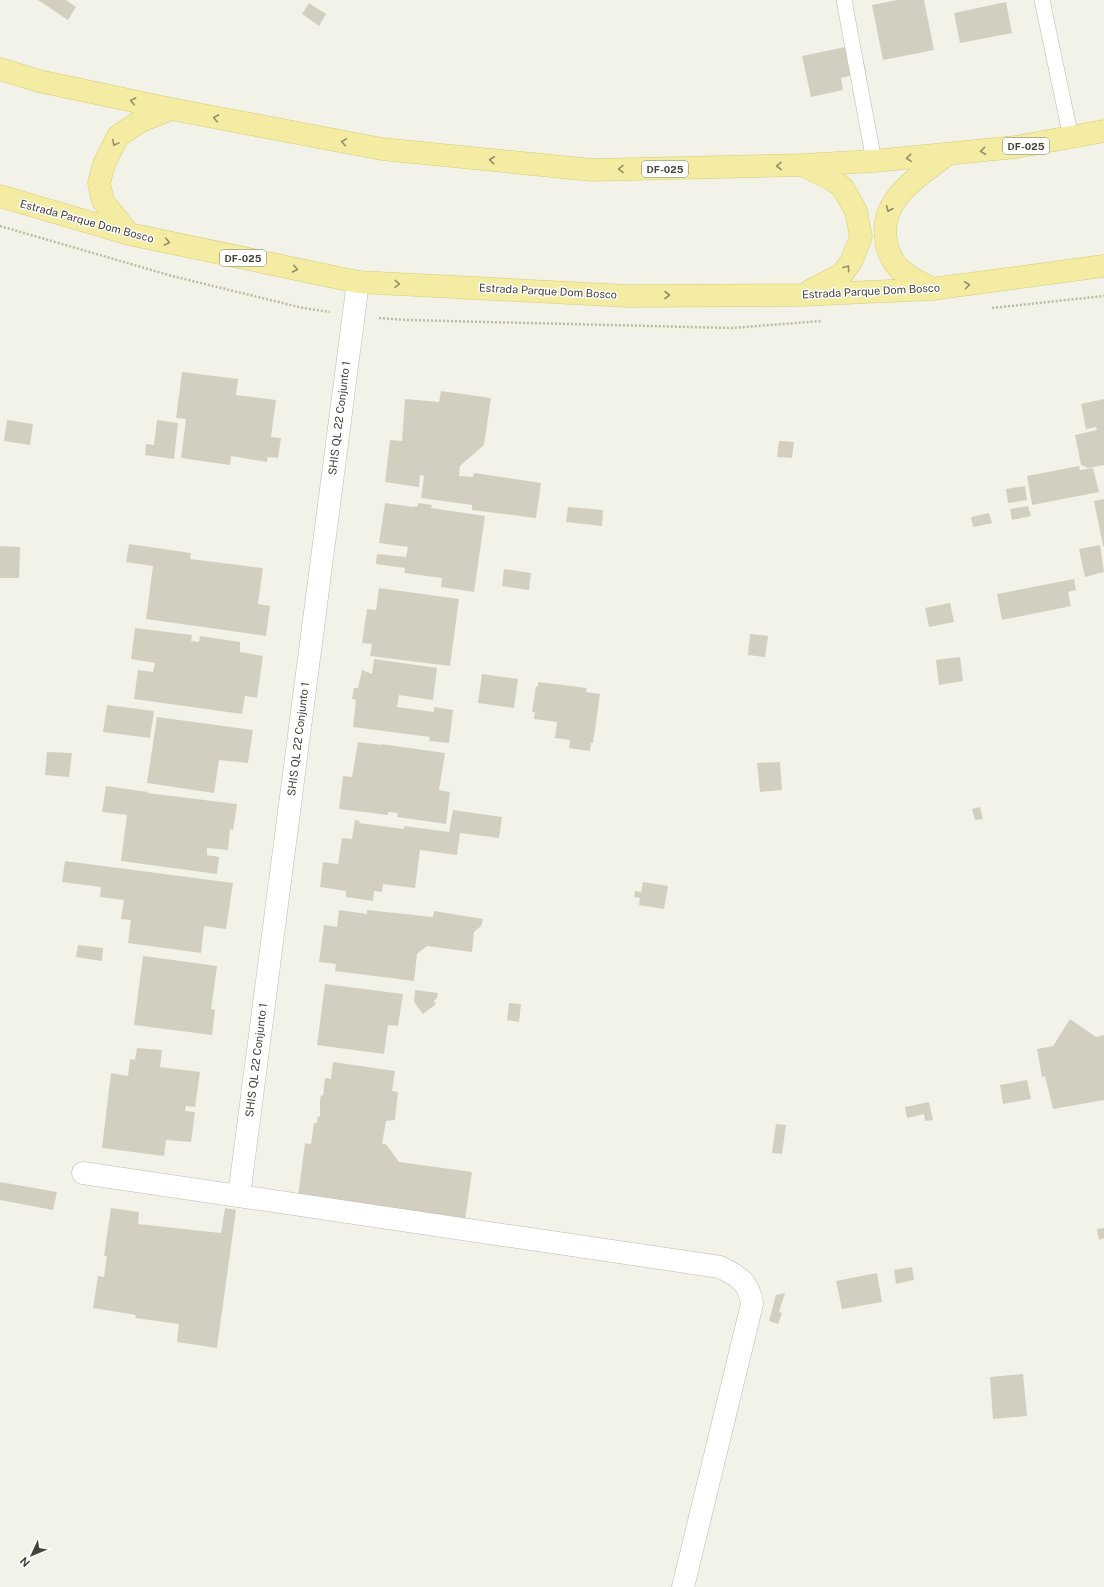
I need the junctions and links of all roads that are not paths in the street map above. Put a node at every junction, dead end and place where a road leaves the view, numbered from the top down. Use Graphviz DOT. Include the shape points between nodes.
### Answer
graph roads {
  1 [pos="844,0"];
  2 [pos="1042,0"];
  3 [pos="0,69"];
  4 [pos="171,109"];
  5 [pos="1104,131"];
  6 [pos="1071,138"];
  7 [pos="948,154"];
  8 [pos="874,161"];
  9 [pos="803,166"];
  10 [pos="0,196"];
  11 [pos="129,234"];
  12 [pos="1104,266"];
  13 [pos="358,282"];
  14 [pos="932,290"];
  15 [pos="802,295"];
  16 [pos="83,1173"];
  17 [pos="239,1196"];
  18 [pos="683,1587"];
  1 -- 8 [label="lane"];
  2 -- 6 [label="lane"];
  4 -- 3 [label="main road, DF-025, one-way" via="39,81"];
  9 -- 4 [label="main road, DF-025, one-way" via="592,170 382,149"];
  4 -- 11 [label="main road, one-way" via="141,121 118,136 104,164 99,183 103,201"];
  5 -- 6 [label="main road, DF-025"];
  6 -- 7 [label="main road, DF-025, one-way" via="1016,148"];
  7 -- 8 [label="main road, DF-025, one-way"];
  7 -- 14 [label="main road, one-way" via="897,196 887,214 885,234 892,258 901,270"];
  8 -- 9 [label="main road, DF-025"];
  15 -- 9 [label="main road, one-way" via="842,274 851,262 861,237 856,211 843,188 833,180"];
  10 -- 11 [label="main road, Estrada Parque Dom Bosco / DF-025"];
  11 -- 13 [label="main road, Estrada Parque Dom Bosco / DF-025, one-way"];
  14 -- 12 [label="main road, Estrada Parque Dom Bosco / DF-025, one-way"];
  13 -- 15 [label="main road, Estrada Parque Dom Bosco / DF-025, one-way" via="628,296"];
  13 -- 17 [label="street, SHIS QL 22 Conjunto 1"];
  14 -- 15 [label="main road, Estrada Parque Dom Bosco / DF-025"];
  16 -- 17 [label="street"];
  17 -- 18 [label="street" via="720,1267 737,1275 750,1289 752,1304"];
}
